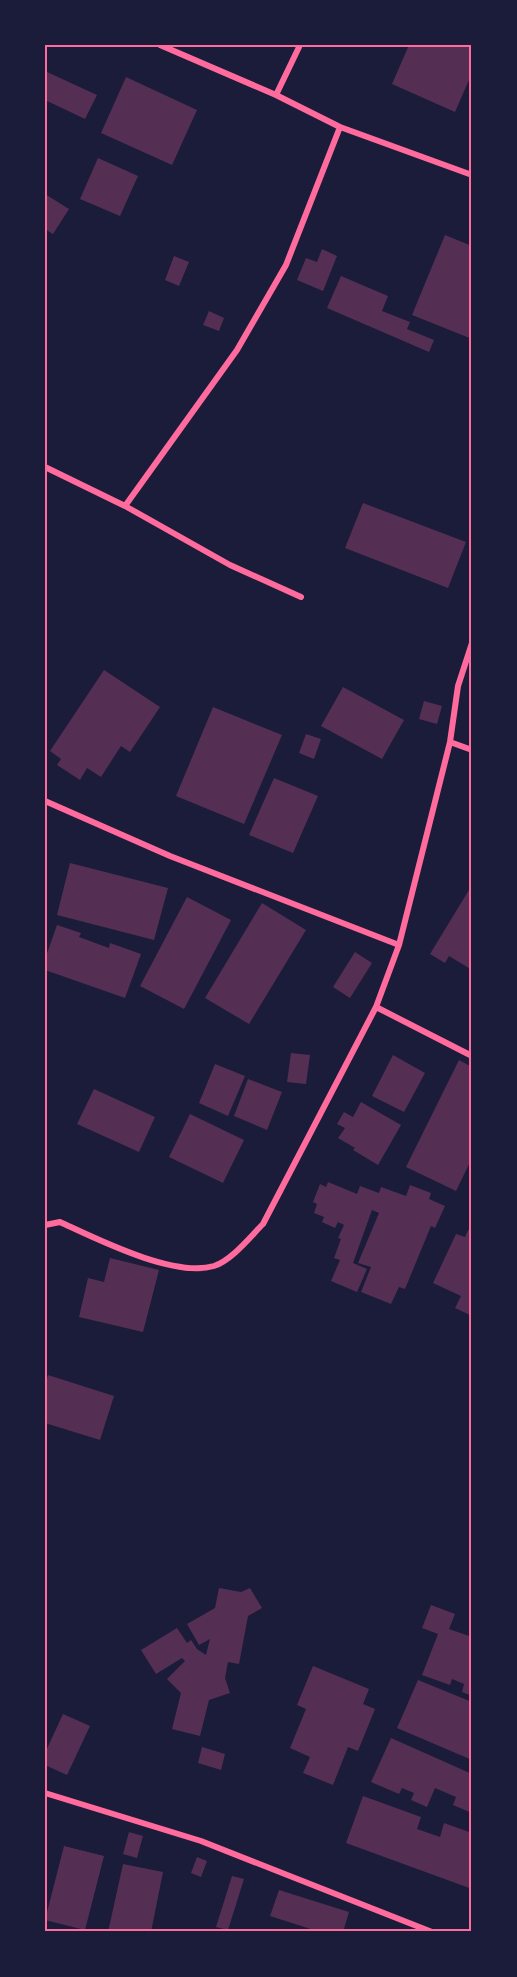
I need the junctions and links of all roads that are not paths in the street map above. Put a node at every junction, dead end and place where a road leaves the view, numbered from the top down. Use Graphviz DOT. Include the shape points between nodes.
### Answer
graph roads {
  1 [pos="160,45"];
  2 [pos="300,45"];
  3 [pos="276,95"];
  4 [pos="340,127"];
  5 [pos="472,175"];
  6 [pos="45,467"];
  7 [pos="125,506"];
  8 [pos="301,597"];
  9 [pos="472,643"];
  10 [pos="450,742"];
  11 [pos="472,750"];
  12 [pos="45,801"];
  13 [pos="399,945"];
  14 [pos="375,1007"];
  15 [pos="472,1056"];
  16 [pos="46,1223"];
  17 [pos="45,1793"];
  18 [pos="432,1932"];
  1 -- 3 [label="street"];
  2 -- 3 [label="street"];
  3 -- 4 [label="street"];
  4 -- 5 [label="street"];
  4 -- 7 [label="street" via="281,275 237,350"];
  6 -- 7 [label="street"];
  7 -- 8 [label="street" via="230,565"];
  9 -- 10 [label="street" via="458,686"];
  10 -- 11 [label="street"];
  10 -- 13 [label="street"];
  12 -- 13 [label="street" via="170,856"];
  13 -- 14 [label="street"];
  14 -- 15 [label="street"];
  14 -- 16 [label="street" via="263,1224 215,1266 189,1269 158,1262 60,1222"];
  17 -- 18 [label="street" via="201,1841"];
}
